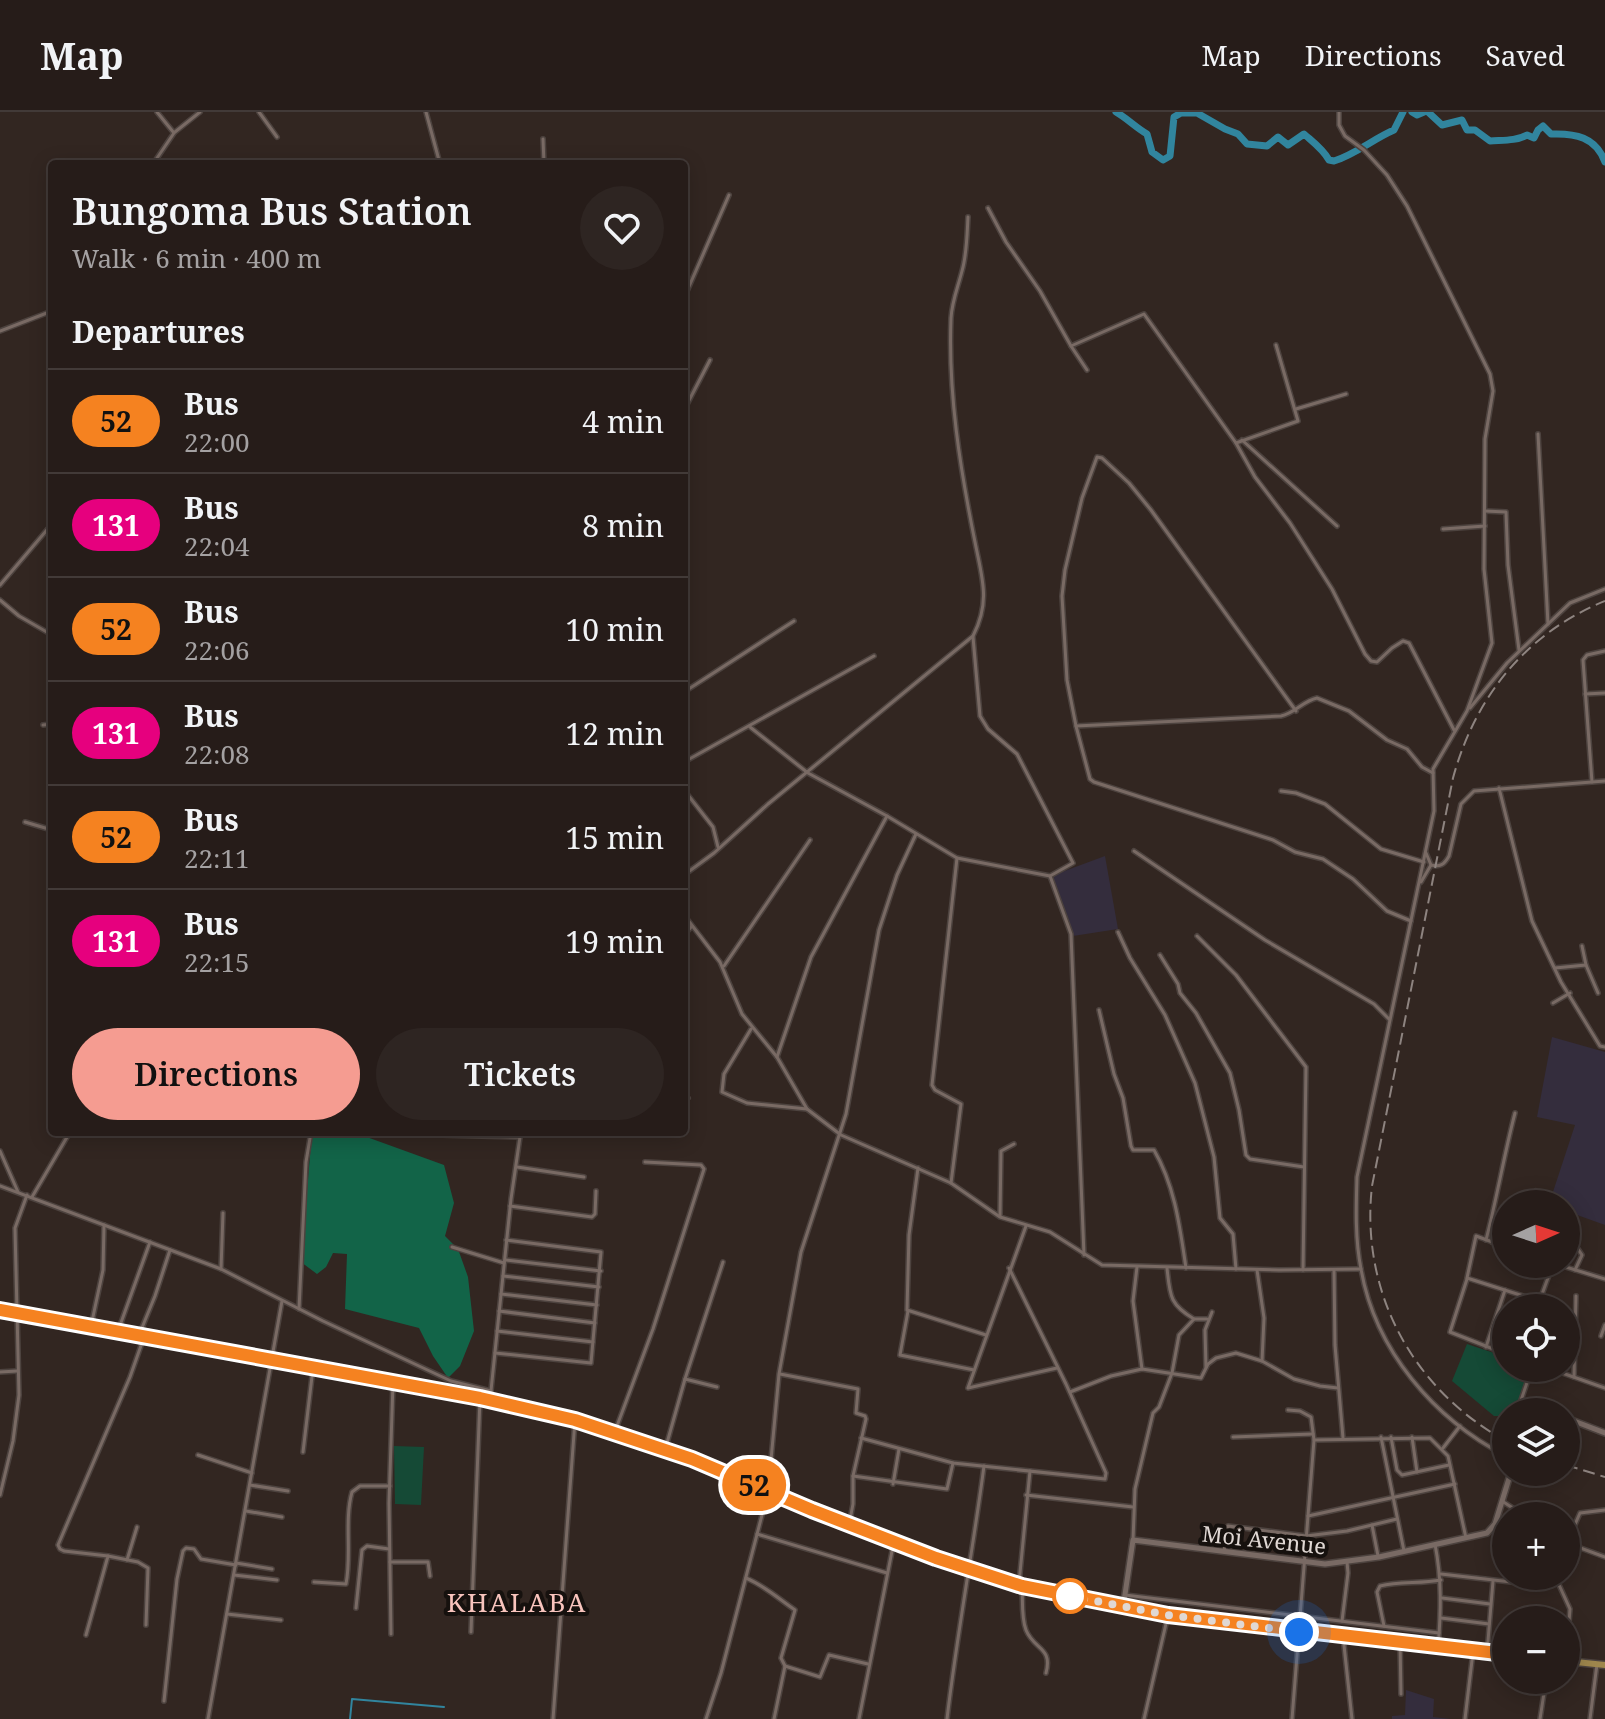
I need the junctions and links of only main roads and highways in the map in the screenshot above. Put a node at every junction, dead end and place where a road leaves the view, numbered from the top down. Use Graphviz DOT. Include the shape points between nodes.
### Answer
graph roads {
  1 [pos="0,1310"];
  2 [pos="1492,1653"];
  3 [pos="1580,1662"];
  4 [pos="1601,1664"];
  1 -- 2 [label="main road" via="575,1420 692,1459 849,1525 1021,1585 1168,1615"];
  3 -- 4 [label="main road"];
}
